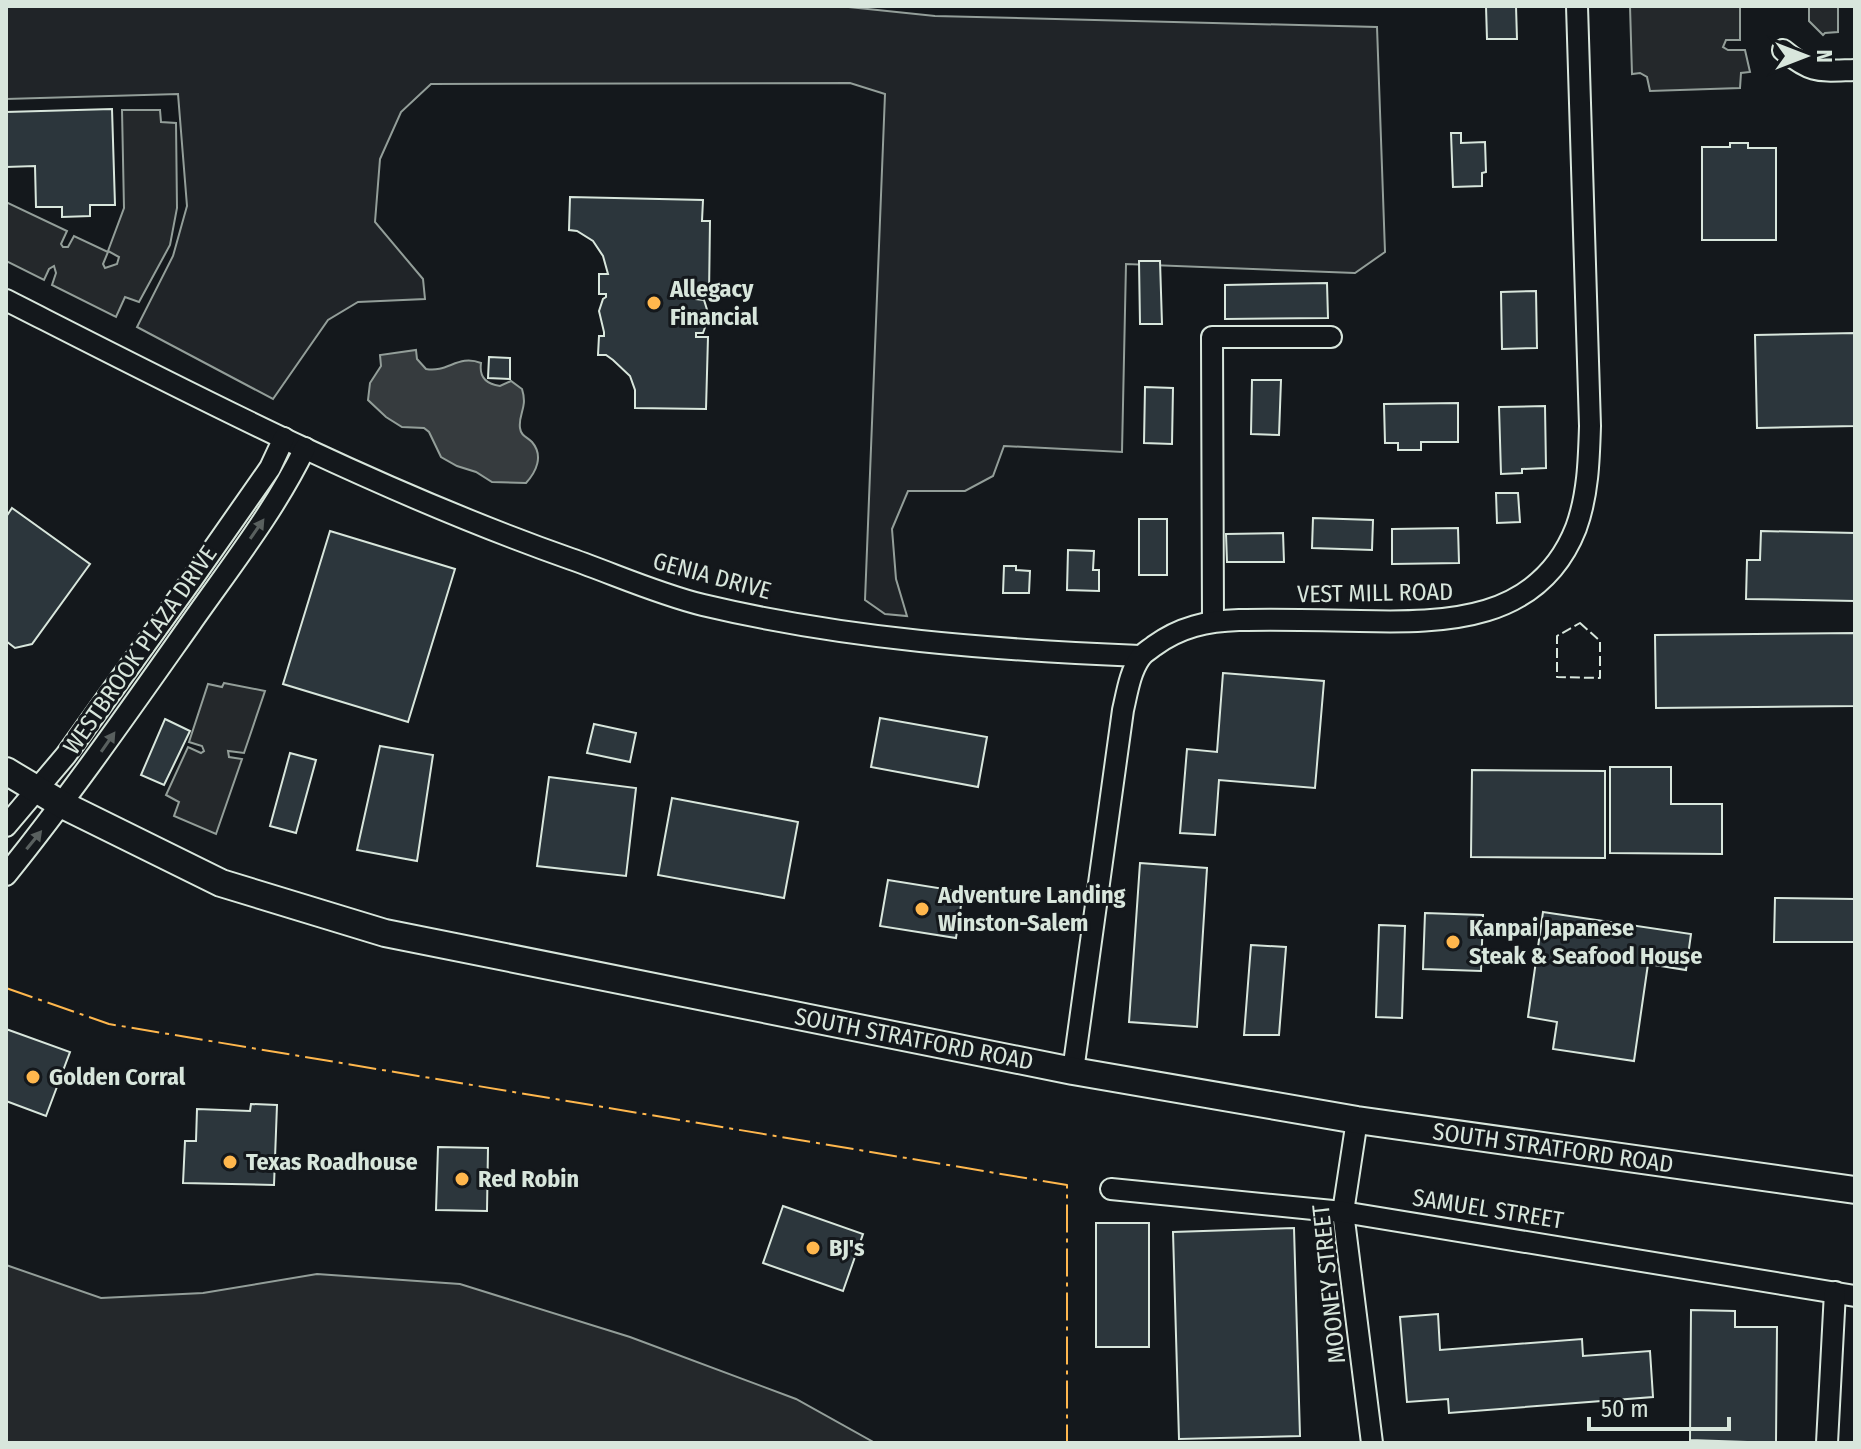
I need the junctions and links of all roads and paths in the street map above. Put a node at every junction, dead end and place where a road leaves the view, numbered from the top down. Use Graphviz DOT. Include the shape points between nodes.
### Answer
graph roads {
  1 [pos="1577,6"];
  2 [pos="1783,50"];
  3 [pos="1855,70"];
  4 [pos="6,300"];
  5 [pos="1331,337"];
  6 [pos="295,444"];
  7 [pos="1213,621"];
  8 [pos="1140,656"];
  9 [pos="6,771"];
  10 [pos="36,790"];
  11 [pos="63,805"];
  12 [pos="6,826"];
  13 [pos="6,875"];
  14 [pos="1073,1071"];
  15 [pos="1357,1120"];
  16 [pos="1111,1189"];
  17 [pos="1855,1190"];
  18 [pos="1343,1212"];
  19 [pos="1845,1294"];
  20 [pos="1372,1443"];
  21 [pos="1827,1443"];
  1 -- 7 [label="street, VEST MILL ROAD" via="1590,437 1583,501 1565,550 1534,586 1471,617"];
  2 -- 3 [label="street" via="1816,71"];
  4 -- 6 [label="street"];
  5 -- 7 [label="street" via="1212,337"];
  6 -- 8 [label="street, GENIA DRIVE" via="500,534 700,604 912,641"];
  6 -- 10 [label="street, WESTBROOK PLAZA DRIVE" via="270,468"];
  11 -- 6 [label="street, WESTBROOK PLAZA DRIVE, one-way" via="289,482"];
  7 -- 8 [label="street, VEST MILL ROAD" via="1179,631"];
  8 -- 14 [label="street" via="1123,710"];
  9 -- 10 [label="main road, SOUTH STRATFORD ROAD"];
  10 -- 11 [label="main road, SOUTH STRATFORD ROAD"];
  10 -- 12 [label="street, WESTBROOK PLAZA DRIVE"];
  13 -- 11 [label="street, WESTBROOK PLAZA DRIVE, one-way"];
  11 -- 14 [label="main road, SOUTH STRATFORD ROAD" via="221,883 385,933"];
  14 -- 15 [label="main road, SOUTH STRATFORD ROAD"];
  15 -- 17 [label="main road, SOUTH STRATFORD ROAD"];
  15 -- 18 [label="street, MOONEY STREET"];
  16 -- 18 [label="street, SAMUEL STREET"];
  18 -- 19 [label="street, SAMUEL STREET"];
  18 -- 20 [label="street, MOONEY STREET"];
  19 -- 21 [label="street"];
}
